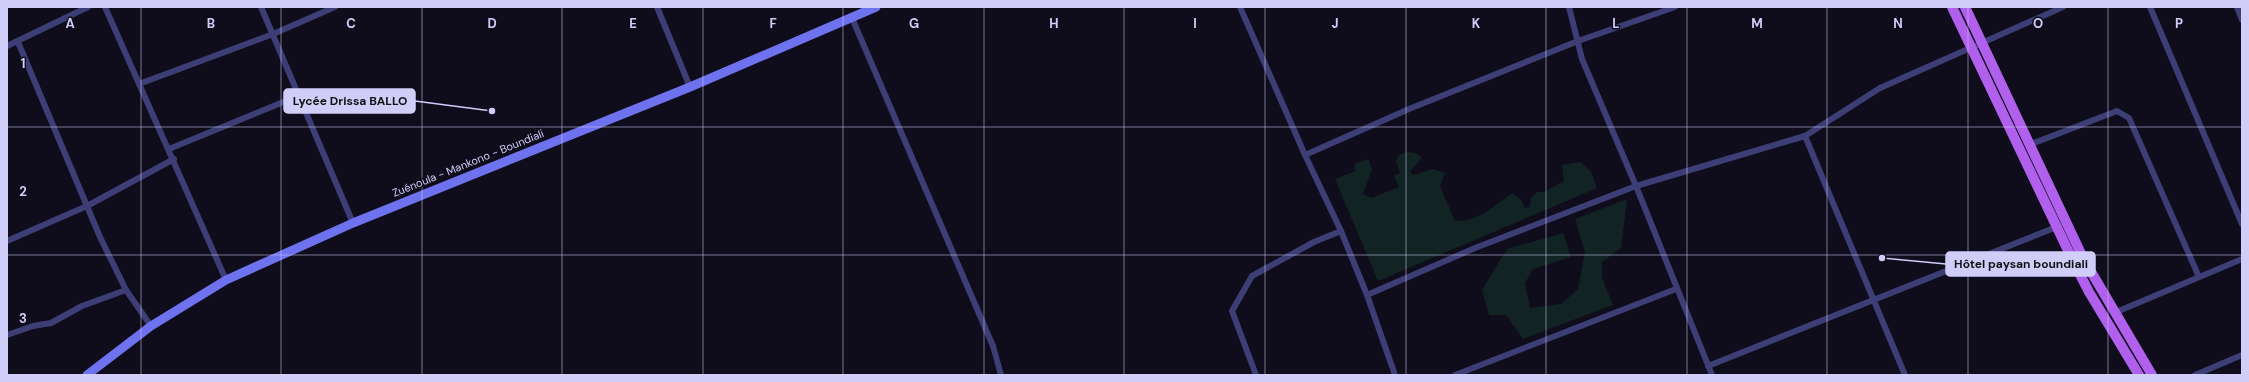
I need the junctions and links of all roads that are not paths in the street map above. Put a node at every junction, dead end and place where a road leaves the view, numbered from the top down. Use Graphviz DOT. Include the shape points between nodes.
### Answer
graph roads {
  1 [pos="88,7"];
  2 [pos="105,7"];
  3 [pos="261,7"];
  4 [pos="334,7"];
  5 [pos="657,7"];
  6 [pos="876,7"];
  7 [pos="1240,7"];
  8 [pos="1569,7"];
  9 [pos="1675,7"];
  10 [pos="1952,7"];
  11 [pos="1965,7"];
  12 [pos="2064,7"];
  13 [pos="2150,7"];
  14 [pos="2236,7"];
  15 [pos="852,18"];
  16 [pos="2242,20"];
  17 [pos="274,34"];
  18 [pos="1578,40"];
  19 [pos="18,42"];
  20 [pos="1982,42"];
  21 [pos="7,46"];
  22 [pos="1971,47"];
  23 [pos="140,84"];
  24 [pos="690,87"];
  25 [pos="298,96"];
  26 [pos="1805,136"];
  27 [pos="2029,145"];
  28 [pos="169,149"];
  29 [pos="1305,155"];
  30 [pos="174,159"];
  31 [pos="1636,186"];
  32 [pos="87,206"];
  33 [pos="353,223"];
  34 [pos="2066,223"];
  35 [pos="2242,224"];
  36 [pos="2056,227"];
  37 [pos="1341,231"];
  38 [pos="7,241"];
  39 [pos="2242,259"];
  40 [pos="2199,277"];
  41 [pos="226,280"];
  42 [pos="1676,289"];
  43 [pos="126,290"];
  44 [pos="1367,295"];
  45 [pos="1873,300"];
  46 [pos="2114,312"];
  47 [pos="151,326"];
  48 [pos="7,335"];
  49 [pos="2242,355"];
  50 [pos="1708,366"];
  51 [pos="87,375"];
  52 [pos="1001,375"];
  53 [pos="1256,375"];
  54 [pos="1395,375"];
  55 [pos="1455,375"];
  56 [pos="1712,375"];
  57 [pos="1904,375"];
  58 [pos="2139,375"];
  59 [pos="2152,375"];
  60 [pos="2195,375"];
  1 -- 19 [label="street"];
  2 -- 23 [label="street"];
  3 -- 17 [label="street"];
  4 -- 17 [label="street"];
  5 -- 24 [label="street"];
  6 -- 15 [label="main road, Zuénoula - Mankono - Boundiali"];
  7 -- 29 [label="street"];
  8 -- 18 [label="street"];
  9 -- 18 [label="street"];
  10 -- 22 [label="main road"];
  11 -- 20 [label="main road"];
  12 -- 20 [label="street"];
  13 -- 35 [label="street"];
  14 -- 16 [label="street"];
  15 -- 24 [label="main road, Zuénoula - Mankono - Boundiali"];
  15 -- 52 [label="street" via="994,346"];
  17 -- 23 [label="street"];
  17 -- 25 [label="street"];
  18 -- 29 [label="street" via="1409,109"];
  18 -- 31 [label="street" via="1582,59"];
  19 -- 21 [label="street"];
  19 -- 32 [label="street"];
  20 -- 22 [label="street"];
  20 -- 27 [label="main road"];
  22 -- 26 [label="street" via="1880,88"];
  22 -- 36 [label="main road"];
  23 -- 28 [label="street"];
  24 -- 33 [label="main road, Zuénoula - Mankono - Boundiali"];
  25 -- 28 [label="street"];
  25 -- 33 [label="street"];
  26 -- 31 [label="street"];
  26 -- 45 [label="street"];
  27 -- 34 [label="main road"];
  27 -- 40 [label="street" via="2117,111 2129,118"];
  28 -- 30 [label="street"];
  29 -- 37 [label="street"];
  30 -- 32 [label="street"];
  30 -- 41 [label="street"];
  31 -- 42 [label="street"];
  31 -- 44 [label="street" via="1475,248"];
  32 -- 38 [label="street"];
  32 -- 43 [label="street"];
  33 -- 41 [label="main road, Zuénoula - Mankono - Boundiali"];
  34 -- 36 [label="street"];
  34 -- 46 [label="main road"];
  36 -- 45 [label="street"];
  36 -- 58 [label="main road" via="2089,292"];
  37 -- 44 [label="street"];
  37 -- 53 [label="street" via="1314,242 1252,276 1232,311"];
  39 -- 40 [label="street"];
  40 -- 46 [label="street"];
  41 -- 47 [label="main road, Zuénoula - Mankono - Boundiali"];
  42 -- 50 [label="street"];
  42 -- 55 [label="street"];
  43 -- 47 [label="street"];
  43 -- 48 [label="street" via="82,306 51,323 32,326"];
  44 -- 54 [label="street"];
  45 -- 50 [label="street"];
  45 -- 57 [label="street"];
  46 -- 59 [label="main road"];
  47 -- 51 [label="main road, Zuénoula - Mankono - Boundiali"];
  49 -- 60 [label="street"];
  50 -- 56 [label="street"];
}
